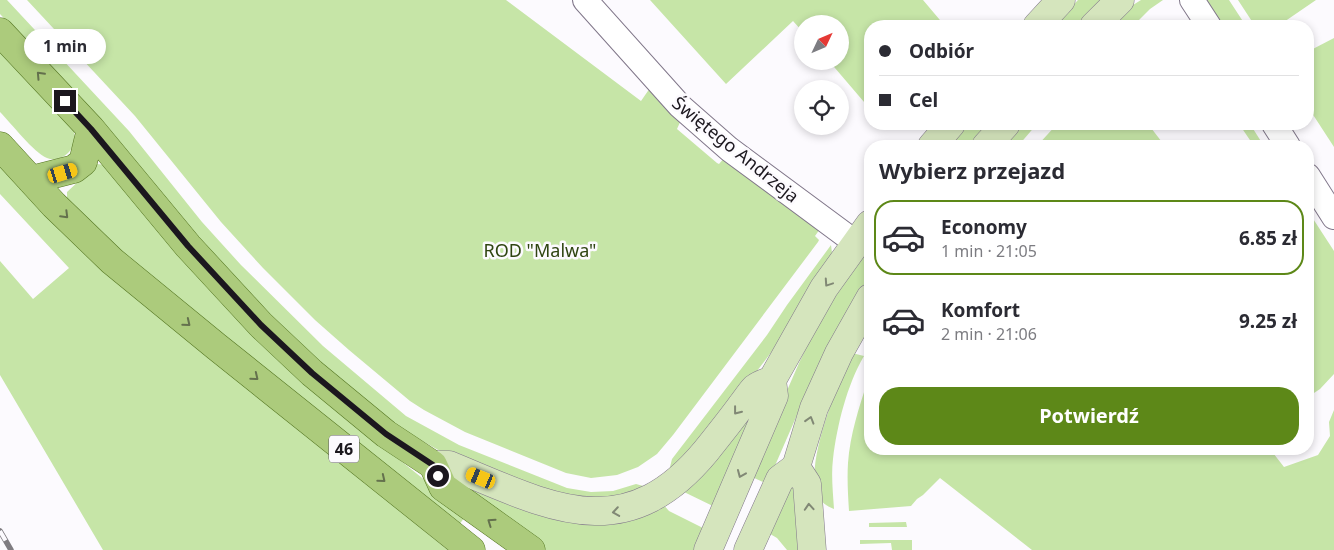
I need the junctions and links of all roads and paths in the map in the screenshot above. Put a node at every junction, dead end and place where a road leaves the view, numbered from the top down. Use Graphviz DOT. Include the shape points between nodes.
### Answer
graph roads {
  1 [pos="584,0"];
  2 [pos="1061,0"];
  3 [pos="1120,0"];
  4 [pos="1192,0"];
  5 [pos="1043,20"];
  6 [pos="1100,20"];
  7 [pos="1206,20"];
  8 [pos="0,32"];
  9 [pos="91,129"];
  10 [pos="946,130"];
  11 [pos="1001,130"];
  12 [pos="937,140"];
  13 [pos="991,140"];
  14 [pos="0,146"];
  15 [pos="31,180"];
  16 [pos="1314,185"];
  17 [pos="1334,217"];
  18 [pos="863,234"];
  19 [pos="864,309"];
  20 [pos="772,380"];
  21 [pos="433,465"];
  22 [pos="796,467"];
  23 [pos="472,550"];
  24 [pos="531,550"];
  25 [pos="708,550"];
  26 [pos="748,550"];
  27 [pos="812,550"];
  1 -- 18 [label="street, Świętego Andrzeja" via="680,106 730,149"];
  2 -- 5 [label="main road"];
  3 -- 6 [label="main road"];
  4 -- 7 [label="street"];
  9 -- 8 [label="main road, 46, one-way"];
  9 -- 15 [label="main road" via="83,162 74,169"];
  9 -- 21 [label="main road, 46" via="188,246 261,325 312,373 386,434"];
  10 -- 12 [label="main road"];
  11 -- 13 [label="main road"];
  14 -- 15 [label="main road, 46"];
  15 -- 23 [label="main road, 46, one-way" via="130,277"];
  16 -- 17 [label="street"];
  18 -- 20 [label="main road, one-way" via="824,288"];
  22 -- 19 [label="main road, one-way" via="814,408"];
  20 -- 21 [label="main road, one-way" via="756,388 679,482 631,509 602,514 573,512 544,504 449,465"];
  20 -- 25 [label="main road, one-way" via="774,396"];
  24 -- 21 [label="main road, 46, one-way" via="443,486"];
  22 -- 26 [label="main road" via="780,479"];
  27 -- 22 [label="main road, one-way" via="807,484"];
}
